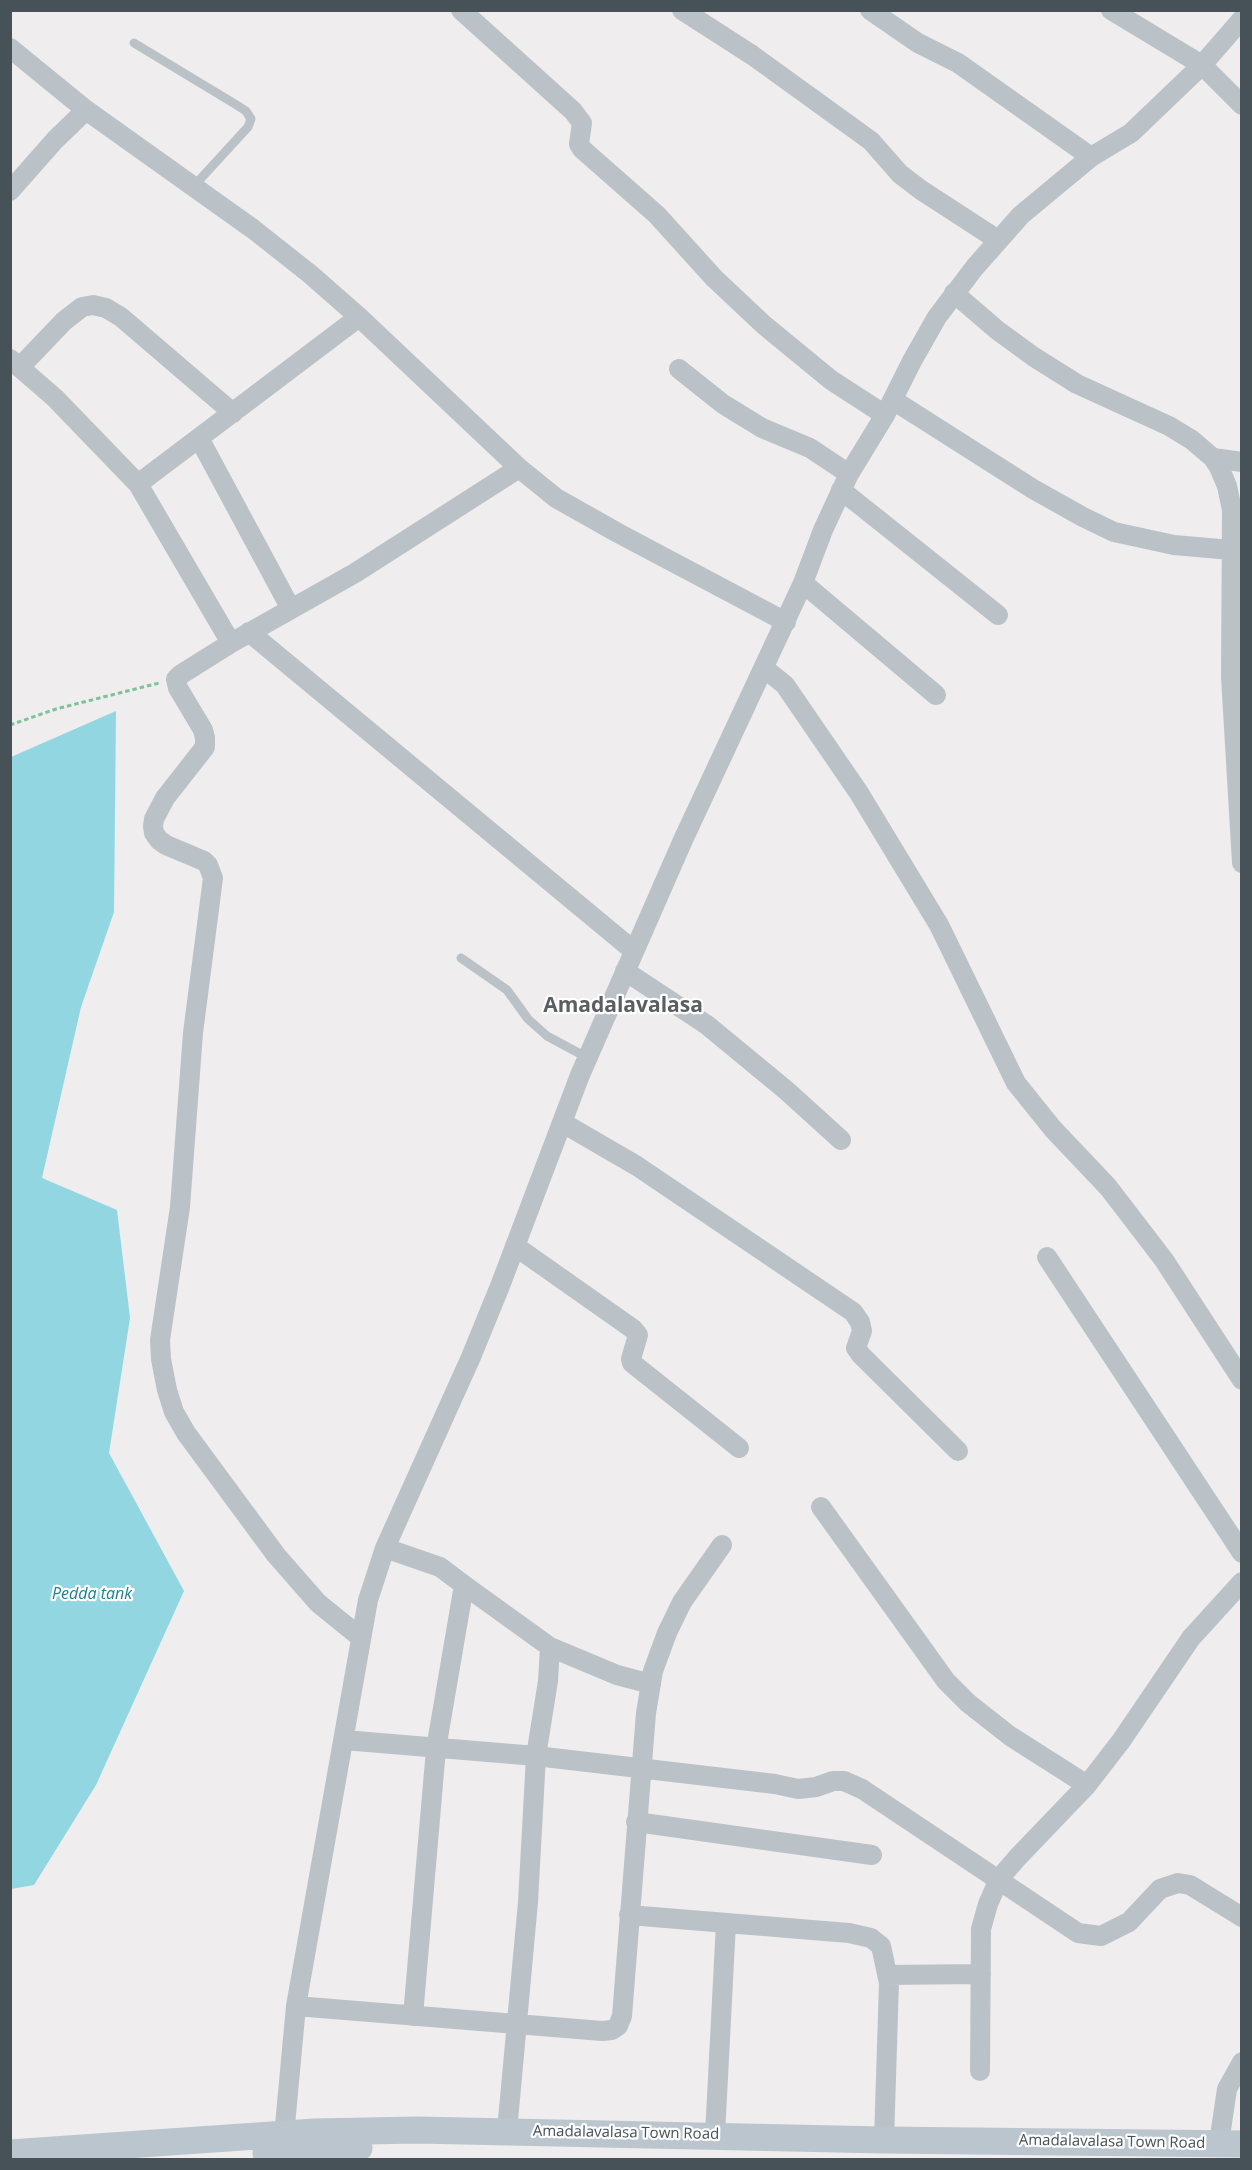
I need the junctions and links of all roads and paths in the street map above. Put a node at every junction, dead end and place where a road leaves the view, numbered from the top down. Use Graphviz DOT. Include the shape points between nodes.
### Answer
graph roads {
  1 [pos="461,10"];
  2 [pos="682,10"];
  3 [pos="870,10"];
  4 [pos="1111,10"];
  5 [pos="1242,19"];
  6 [pos="134,43"];
  7 [pos="10,48"];
  8 [pos="1202,65"];
  9 [pos="1242,105"];
  10 [pos="86,110"];
  11 [pos="1091,157"];
  12 [pos="193,187"];
  13 [pos="10,191"];
  14 [pos="998,240"];
  15 [pos="954,292"];
  16 [pos="359,317"];
  17 [pos="15,363"];
  18 [pos="679,369"];
  19 [pos="889,408"];
  20 [pos="233,413"];
  21 [pos="199,438"];
  22 [pos="1213,458"];
  23 [pos="1242,462"];
  24 [pos="519,468"];
  25 [pos="845,482"];
  26 [pos="138,484"];
  27 [pos="1231,550"];
  28 [pos="803,583"];
  29 [pos="291,609"];
  30 [pos="998,615"];
  31 [pos="786,622"];
  32 [pos="249,632"];
  33 [pos="231,643"];
  34 [pos="764,668"];
  35 [pos="176,679"];
  36 [pos="936,695"];
  37 [pos="10,725"];
  38 [pos="1242,863"];
  39 [pos="634,951"];
  40 [pos="460,958"];
  41 [pos="625,971"];
  42 [pos="588,1058"];
  43 [pos="563,1123"];
  44 [pos="841,1140"];
  45 [pos="515,1246"];
  46 [pos="1047,1257"];
  47 [pos="1242,1380"];
  48 [pos="739,1448"];
  49 [pos="958,1451"];
  50 [pos="821,1507"];
  51 [pos="722,1545"];
  52 [pos="385,1548"];
  53 [pos="1242,1553"];
  54 [pos="1242,1582"];
  55 [pos="464,1585"];
  56 [pos="360,1637"];
  57 [pos="550,1647"];
  58 [pos="651,1684"];
  59 [pos="344,1740"];
  60 [pos="436,1749"];
  61 [pos="536,1756"];
  62 [pos="640,1768"];
  63 [pos="1087,1785"];
  64 [pos="636,1822"];
  65 [pos="872,1855"];
  66 [pos="999,1879"];
  67 [pos="629,1915"];
  68 [pos="1242,1917"];
  69 [pos="726,1923"];
  70 [pos="981,1974"];
  71 [pos="887,1975"];
  72 [pos="296,2006"];
  73 [pos="413,2016"];
  74 [pos="516,2024"];
  75 [pos="1242,2062"];
  76 [pos="980,2071"];
  77 [pos="507,2131"];
  78 [pos="715,2135"];
  79 [pos="884,2140"];
  80 [pos="1230,2144"];
  81 [pos="296,2150"];
  82 [pos="10,2153"];
  83 [pos="136,2160"];
  84 [pos="1095,2160"];
  1 -- 19 [label="street" via="573,111 582,123 582,149 647,206 764,325 831,380"];
  2 -- 14 [label="street" via="871,141 914,185"];
  3 -- 11 [label="street" via="918,43 958,63"];
  4 -- 8 [label="street"];
  5 -- 8 [label="street"];
  6 -- 12 [label="lane" via="246,111 250,119 248,127"];
  7 -- 10 [label="street"];
  8 -- 9 [label="street"];
  8 -- 11 [label="street" via="1131,133"];
  10 -- 12 [label="street"];
  10 -- 13 [label="street"];
  11 -- 14 [label="street" via="1021,215"];
  12 -- 16 [label="street" via="261,235"];
  14 -- 15 [label="street"];
  15 -- 19 [label="street"];
  15 -- 22 [label="street" via="997,330 1077,384 1169,426"];
  16 -- 20 [label="street"];
  16 -- 24 [label="street"];
  17 -- 20 [label="street" via="82,307 93,305 121,317"];
  17 -- 26 [label="street" via="55,398"];
  18 -- 25 [label="street" via="723,404 762,428 810,448"];
  19 -- 25 [label="street"];
  19 -- 27 [label="street" via="1114,532"];
  20 -- 21 [label="street"];
  21 -- 26 [label="street"];
  21 -- 29 [label="street"];
  22 -- 23 [label="street"];
  22 -- 27 [label="street" via="1227,486 1232,510"];
  24 -- 29 [label="street" via="355,573"];
  24 -- 31 [label="street" via="556,498"];
  25 -- 28 [label="street"];
  25 -- 30 [label="street"];
  26 -- 33 [label="street"];
  27 -- 38 [label="street" via="1231,677"];
  28 -- 31 [label="street"];
  28 -- 36 [label="street"];
  29 -- 32 [label="street"];
  31 -- 34 [label="street"];
  32 -- 33 [label="street"];
  32 -- 39 [label="street"];
  33 -- 35 [label="street"];
  34 -- 39 [label="street"];
  34 -- 47 [label="street" via="785,685 859,792 939,925 1016,1083 1108,1187 1164,1260"];
  35 -- 37 [label="path" via="56,709"];
  35 -- 56 [label="street" via="203,730 205,747 165,798 154,819 154,834 166,845 204,861 213,878 193,1033 180,1207 160,1340 161,1359 174,1412 209,1467 318,1603"];
  39 -- 41 [label="street"];
  40 -- 42 [label="lane" via="507,990 528,1019 547,1036"];
  41 -- 42 [label="street"];
  41 -- 44 [label="street" via="707,1026"];
  42 -- 43 [label="street"];
  43 -- 45 [label="street"];
  43 -- 49 [label="street" via="637,1166 853,1312 862,1330 856,1348 861,1355"];
  45 -- 48 [label="street" via="633,1329 638,1335 632,1363"];
  45 -- 52 [label="street" via="471,1357"];
  46 -- 53 [label="street"];
  50 -- 63 [label="street" via="946,1681 1010,1736"];
  51 -- 58 [label="street" via="682,1602 667,1633"];
  52 -- 55 [label="street" via="440,1567"];
  52 -- 56 [label="street"];
  54 -- 63 [label="street" via="1191,1638"];
  55 -- 57 [label="street"];
  55 -- 60 [label="street"];
  56 -- 59 [label="street"];
  57 -- 58 [label="street" via="606,1671"];
  57 -- 61 [label="street"];
  58 -- 62 [label="street"];
  59 -- 60 [label="street"];
  59 -- 72 [label="street"];
  60 -- 61 [label="street"];
  60 -- 73 [label="street"];
  61 -- 62 [label="street"];
  61 -- 74 [label="street"];
  62 -- 64 [label="street"];
  62 -- 66 [label="street" via="798,1789 844,1781"];
  63 -- 66 [label="street"];
  64 -- 65 [label="street"];
  64 -- 67 [label="street"];
  66 -- 68 [label="street" via="1056,1920 1090,1936 1101,1936 1129,1922 1160,1890 1178,1883 1190,1885"];
  66 -- 70 [label="street" via="981,1929"];
  67 -- 69 [label="street"];
  67 -- 74 [label="street" via="618,2026 602,2031"];
  69 -- 71 [label="street" via="871,1938 881,1946"];
  69 -- 78 [label="street"];
  70 -- 71 [label="street"];
  70 -- 76 [label="street"];
  71 -- 79 [label="street" via="890,1983"];
  72 -- 73 [label="street"];
  72 -- 81 [label="street"];
  73 -- 74 [label="street"];
  74 -- 77 [label="street"];
  75 -- 80 [label="street" via="1227,2089"];
  77 -- 78 [label="main road, Amadalavalasa Town Road"];
  77 -- 81 [label="main road, Amadalavalasa Town Road" via="394,2131"];
  78 -- 79 [label="main road, Amadalavalasa Town Road"];
  79 -- 80 [label="main road, Amadalavalasa Town Road"];
  81 -- 82 [label="main road, Amadalavalasa Town Road"];
  81 -- 83 [label="main road, Amadalavalasa Town Road"];
  81 -- 84 [label="main road, Amadalavalasa Town Road"];
}
